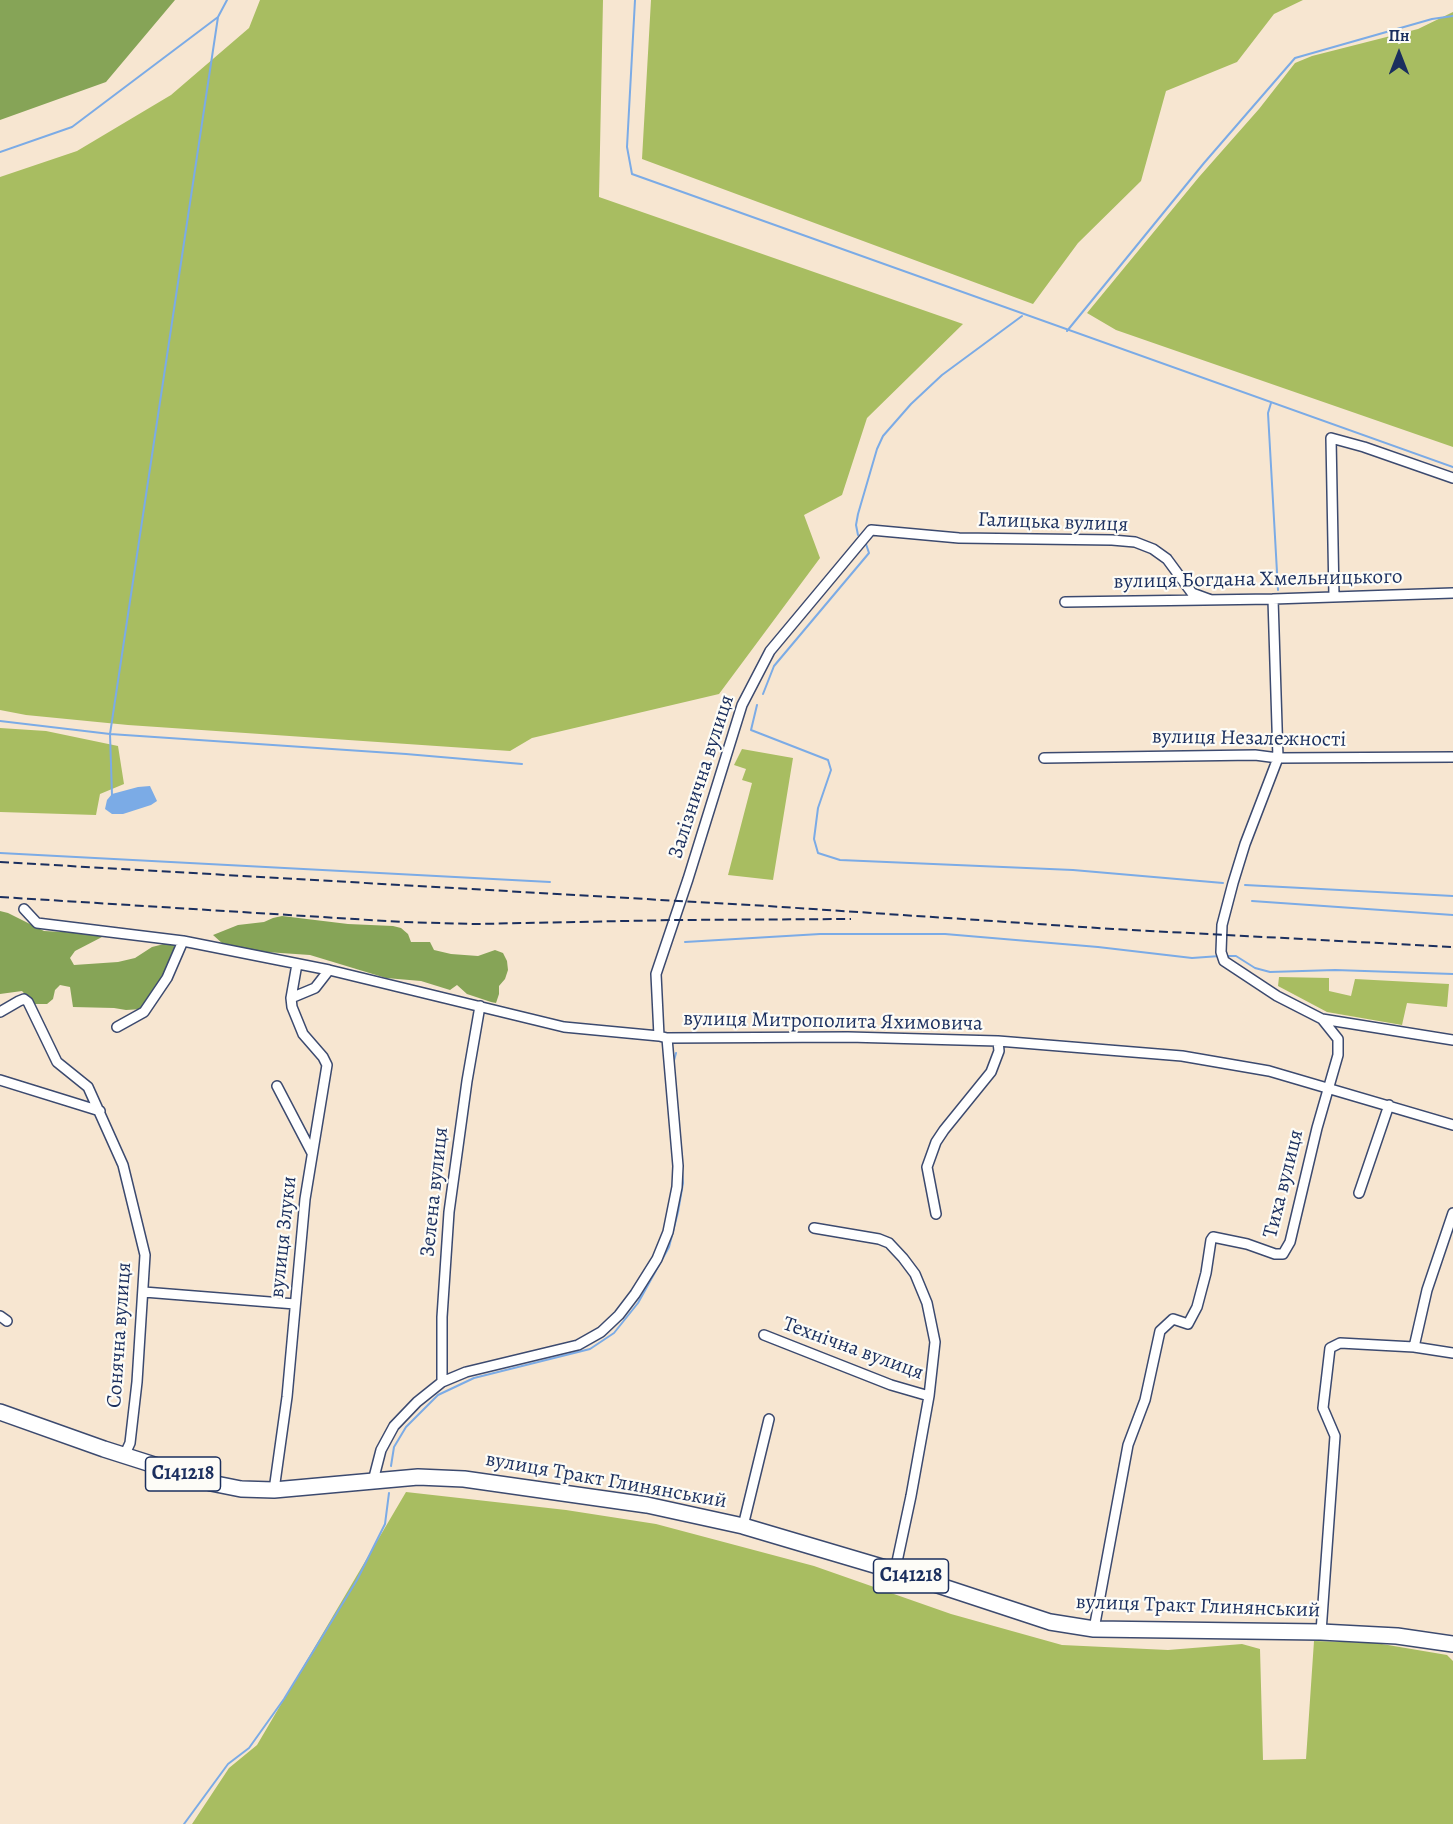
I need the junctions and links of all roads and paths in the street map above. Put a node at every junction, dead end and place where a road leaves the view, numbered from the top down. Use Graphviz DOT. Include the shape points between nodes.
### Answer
graph roads {
  1 [pos="1453,478"];
  2 [pos="871,530"];
  3 [pos="1453,593"];
  4 [pos="1334,597"];
  5 [pos="1274,599"];
  6 [pos="1211,600"];
  7 [pos="1065,602"];
  8 [pos="1453,757"];
  9 [pos="1044,758"];
  10 [pos="1278,758"];
  11 [pos="24,909"];
  12 [pos="183,941"];
  13 [pos="297,964"];
  14 [pos="329,970"];
  15 [pos="291,998"];
  16 [pos="480,1006"];
  17 [pos="0,1012"];
  18 [pos="1322,1019"];
  19 [pos="117,1027"];
  20 [pos="663,1037"];
  21 [pos="1453,1040"];
  22 [pos="998,1041"];
  23 [pos="0,1080"];
  24 [pos="277,1086"];
  25 [pos="1328,1087"];
  26 [pos="1389,1105"];
  27 [pos="100,1111"];
  28 [pos="1453,1125"];
  29 [pos="312,1153"];
  30 [pos="1359,1193"];
  31 [pos="1453,1213"];
  32 [pos="936,1214"];
  33 [pos="814,1228"];
  34 [pos="144,1292"];
  35 [pos="295,1304"];
  36 [pos="764,1335"];
  37 [pos="1414,1347"];
  38 [pos="1453,1353"];
  39 [pos="442,1382"];
  40 [pos="929,1396"];
  41 [pos="0,1412"];
  42 [pos="769,1419"];
  43 [pos="124,1456"];
  44 [pos="373,1481"];
  45 [pos="274,1490"];
  46 [pos="743,1526"];
  47 [pos="895,1571"];
  48 [pos="1094,1629"];
  49 [pos="1321,1632"];
  50 [pos="1453,1644"];
  1 -- 4 [label="street" via="1330,438"];
  2 -- 6 [label="street, Галицька вулиця" via="959,538 1135,542 1167,559 1192,593"];
  2 -- 20 [label="street, Залізнична вулиця" via="770,651 741,705 656,974"];
  3 -- 4 [label="street, вулиця Богдана Хмельницького"];
  4 -- 5 [label="street, вулиця Богдана Хмельницького"];
  5 -- 6 [label="street, вулиця Богдана Хмельницького"];
  5 -- 10 [label="street"];
  6 -- 7 [label="street, вулиця Богдана Хмельницького"];
  8 -- 10 [label="street, вулиця Незалежності"];
  9 -- 10 [label="street, вулиця Незалежності"];
  10 -- 18 [label="street" via="1233,883 1222,931 1222,956 1277,996"];
  11 -- 12 [label="street" via="37,923"];
  12 -- 13 [label="street"];
  12 -- 19 [label="street" via="167,978 144,1012"];
  13 -- 14 [label="street"];
  13 -- 15 [label="street, вулиця Злуки"];
  14 -- 15 [label="street" via="315,988"];
  14 -- 16 [label="street"];
  15 -- 29 [label="street, вулиця Злуки" via="303,1034 327,1065"];
  16 -- 20 [label="street" via="564,1027"];
  16 -- 39 [label="street, Зелена вулиця" via="449,1212"];
  17 -- 27 [label="street" via="19,1000 28,1002 57,1062 88,1087"];
  18 -- 21 [label="street"];
  18 -- 25 [label="street" via="1338,1039 1338,1055"];
  20 -- 22 [label="street, вулиця Митрополита Яхимовича"];
  20 -- 39 [label="street, Залізнична вулиця" via="677,1187 668,1232 635,1294 619,1316 578,1345 466,1372"];
  22 -- 25 [label="street, вулиця Митрополита Яхимовича" via="1182,1056 1269,1071"];
  22 -- 32 [label="street, вулиця Митрополита Яхимовича" via="999,1051 991,1072 944,1130 927,1167"];
  23 -- 27 [label="street"];
  24 -- 29 [label="street"];
  25 -- 26 [label="street, вулиця Митрополита Яхимовича"];
  25 -- 48 [label="street, Тиха вулиця" via="1290,1242 1283,1254 1213,1237 1197,1307 1188,1324 1173,1319 1158,1335 1145,1400 1128,1444"];
  26 -- 28 [label="street, вулиця Митрополита Яхимовича"];
  26 -- 30 [label="street"];
  27 -- 34 [label="street, Сонячна вулиця" via="123,1165 145,1255"];
  29 -- 35 [label="street, вулиця Злуки"];
  31 -- 37 [label="street" via="1427,1290"];
  33 -- 40 [label="street, Технічна вулиця" via="879,1239 896,1250 915,1274 927,1303 935,1342"];
  34 -- 35 [label="street"];
  34 -- 43 [label="street, Сонячна вулиця" via="130,1443"];
  35 -- 45 [label="street, вулиця Злуки"];
  36 -- 40 [label="street, Технічна вулиця"];
  37 -- 38 [label="street"];
  37 -- 49 [label="street" via="1340,1343 1330,1348 1323,1408 1335,1436"];
  39 -- 44 [label="street, Залізнична вулиця" via="394,1426 381,1450"];
  40 -- 47 [label="street, Технічна вулиця"];
  41 -- 43 [label="main road, вулиця Тракт Глинянський / С141218"];
  42 -- 46 [label="street"];
  43 -- 45 [label="main road, вулиця Тракт Глинянський / С141218" via="211,1484"];
  44 -- 45 [label="main road, вулиця Тракт Глинянський / С141218"];
  44 -- 46 [label="main road, вулиця Тракт Глинянський / С141218" via="418,1477 464,1479 647,1505"];
  46 -- 47 [label="main road, вулиця Тракт Глинянський / С141218"];
  47 -- 48 [label="main road, вулиця Тракт Глинянський / С141218" via="1050,1622"];
  48 -- 49 [label="main road, вулиця Тракт Глинянський / С141218"];
  49 -- 50 [label="main road, вулиця Тракт Глинянський / С141218"];
}
